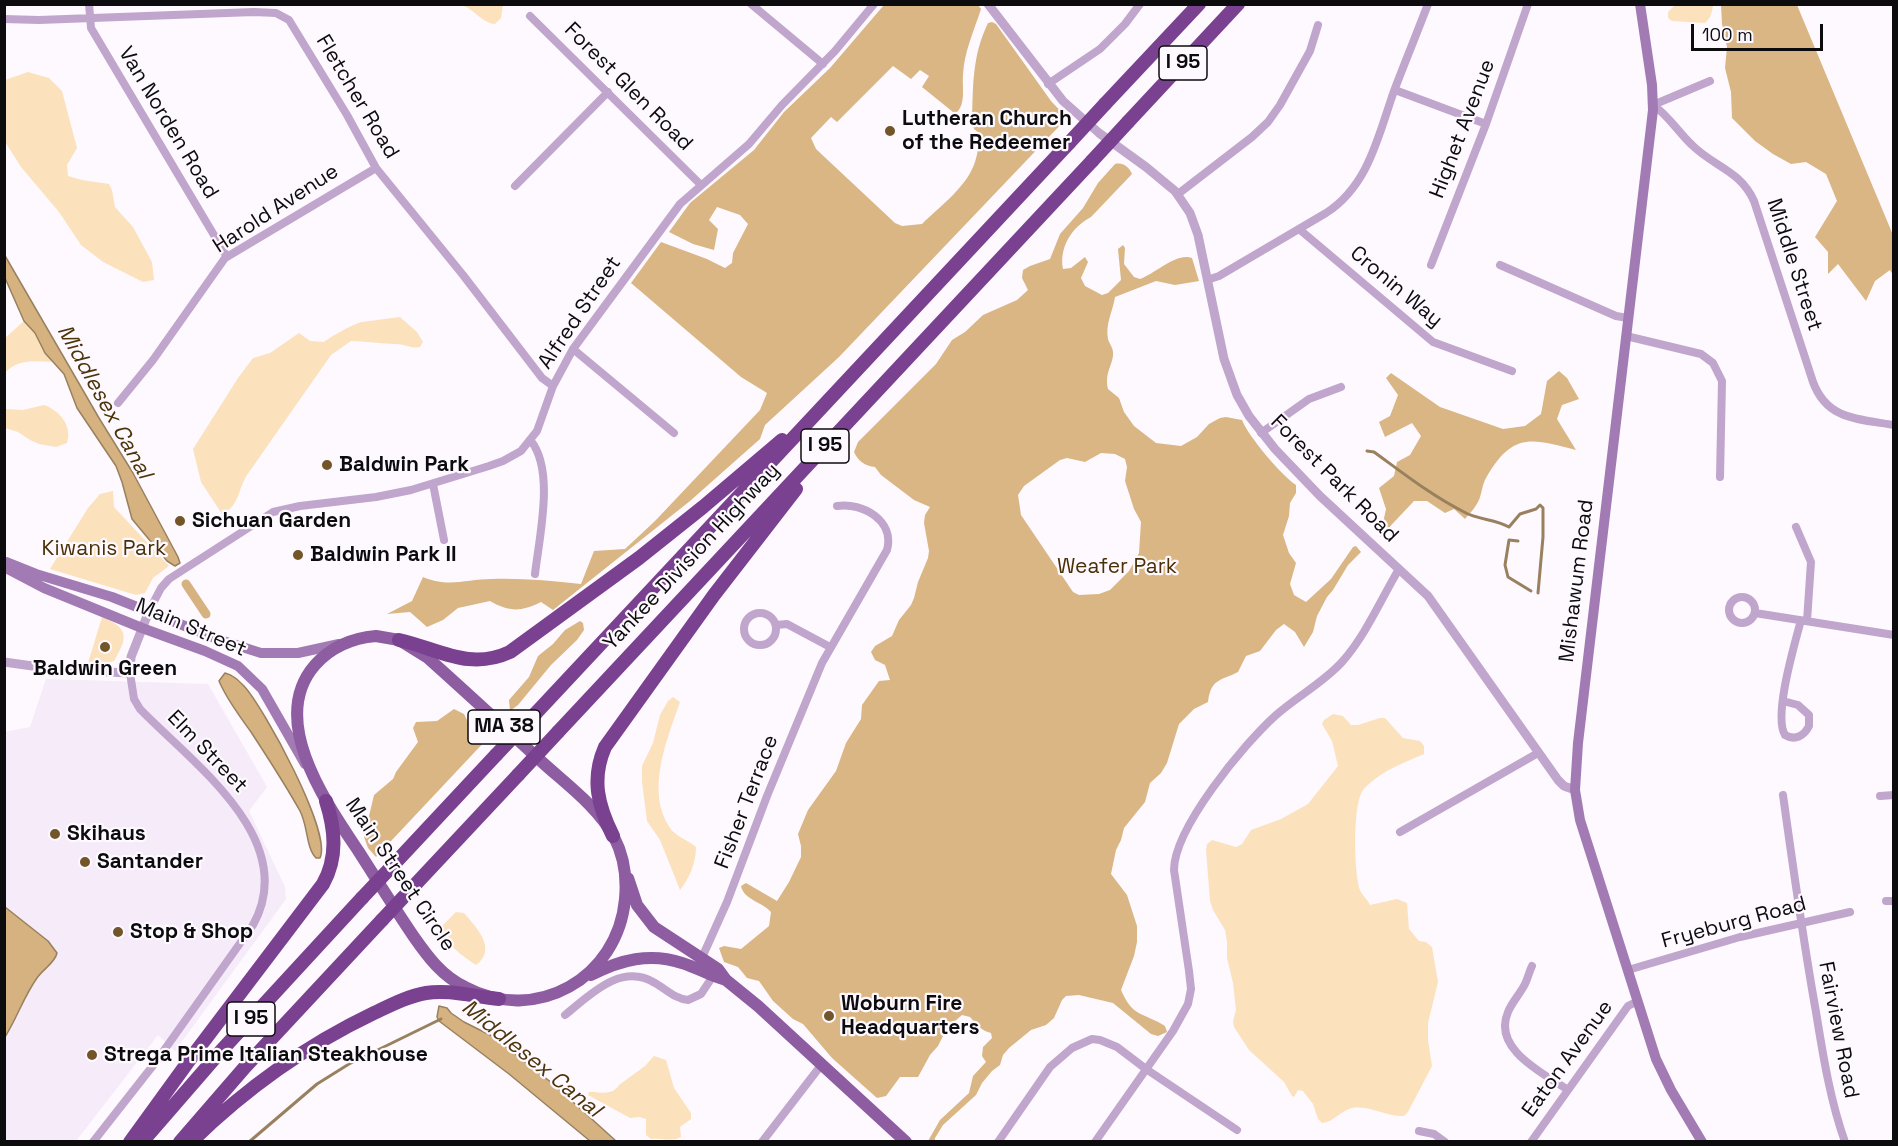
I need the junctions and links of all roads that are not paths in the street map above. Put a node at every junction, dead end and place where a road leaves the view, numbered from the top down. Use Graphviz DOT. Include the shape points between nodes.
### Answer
graph roads {
  1 [pos="89,4"];
  2 [pos="751,4"];
  3 [pos="874,4"];
  4 [pos="988,4"];
  5 [pos="1140,4"];
  6 [pos="1199,4"];
  7 [pos="1238,4"];
  8 [pos="1428,4"];
  9 [pos="1528,4"];
  10 [pos="1640,4"];
  11 [pos="530,16"];
  12 [pos="90,18"];
  13 [pos="4,19"];
  14 [pos="1318,26"];
  15 [pos="823,64"];
  16 [pos="1710,81"];
  17 [pos="1048,84"];
  18 [pos="1395,90"];
  19 [pos="608,92"];
  20 [pos="1653,105"];
  21 [pos="1486,124"];
  22 [pos="376,168"];
  23 [pos="700,184"];
  24 [pos="515,186"];
  25 [pos="1178,194"];
  26 [pos="1299,229"];
  27 [pos="227,257"];
  28 [pos="1431,265"];
  29 [pos="1500,265"];
  30 [pos="1207,280"];
  31 [pos="1628,318"];
  32 [pos="1626,336"];
  33 [pos="573,349"];
  34 [pos="1512,371"];
  35 [pos="553,386"];
  36 [pos="1341,387"];
  37 [pos="827,402"];
  38 [pos="118,403"];
  39 [pos="854,416"];
  40 [pos="1893,425"];
  41 [pos="674,433"];
  42 [pos="1261,433"];
  43 [pos="531,441"];
  44 [pos="1720,477"];
  45 [pos="432,484"];
  46 [pos="837,506"];
  47 [pos="1796,527"];
  48 [pos="444,540"];
  49 [pos="4,561"];
  50 [pos="4,567"];
  51 [pos="1399,568"];
  52 [pos="535,574"];
  53 [pos="149,611"];
  54 [pos="1755,613"];
  55 [pos="1804,620"];
  56 [pos="776,625"];
  57 [pos="142,628"];
  58 [pos="1893,635"];
  59 [pos="351,640"];
  60 [pos="399,640"];
  61 [pos="830,647"];
  62 [pos="4,662"];
  63 [pos="130,673"];
  64 [pos="1783,701"];
  65 [pos="1538,753"];
  66 [pos="315,779"];
  67 [pos="1575,790"];
  68 [pos="1783,795"];
  69 [pos="1893,795"];
  70 [pos="1880,796"];
  71 [pos="326,801"];
  72 [pos="1400,832"];
  73 [pos="613,836"];
  74 [pos="624,865"];
  75 [pos="1850,912"];
  76 [pos="1801,923"];
  77 [pos="699,963"];
  78 [pos="1532,966"];
  79 [pos="1628,970"];
  80 [pos="716,973"];
  81 [pos="571,986"];
  82 [pos="499,999"];
  83 [pos="1638,1001"];
  84 [pos="565,1015"];
  85 [pos="822,1064"];
  86 [pos="1146,1069"];
  87 [pos="1568,1090"];
  88 [pos="1237,1130"];
  89 [pos="1419,1131"];
  90 [pos="93,1142"];
  91 [pos="130,1142"];
  92 [pos="142,1142"];
  93 [pos="180,1142"];
  94 [pos="191,1142"];
  95 [pos="762,1142"];
  96 [pos="906,1142"];
  97 [pos="998,1142"];
  98 [pos="1095,1142"];
  99 [pos="1445,1142"];
  100 [pos="1531,1142"];
  101 [pos="1702,1142"];
  102 [pos="1845,1142"];
  1 -- 12 [label="street, Van Norden Road"];
  2 -- 15 [label="street"];
  3 -- 15 [label="street, Alfred Street"];
  4 -- 17 [label="street, Forest Park Road"];
  5 -- 17 [label="street" via="1100,49"];
  6 -- 37 [label="highway, Yankee Division Highway / I 95, bridge"];
  7 -- 39 [label="highway, Yankee Division Highway / I 95, bridge"];
  8 -- 18 [label="street"];
  9 -- 21 [label="street, Highet Avenue"];
  10 -- 20 [label="main road, Mishawum Road"];
  11 -- 19 [label="street, Forest Glen Road"];
  12 -- 13 [label="street, Fletcher Road"];
  12 -- 22 [label="street, Fletcher Road" via="254,12 284,16"];
  12 -- 27 [label="street, Van Norden Road" via="91,28 105,53"];
  14 -- 25 [label="street" via="1310,51 1268,122"];
  15 -- 23 [label="street, Alfred Street" via="749,144"];
  16 -- 20 [label="street"];
  17 -- 25 [label="street, Forest Park Road" via="1077,114"];
  18 -- 21 [label="street"];
  18 -- 26 [label="street" via="1360,180 1332,209"];
  19 -- 23 [label="street, Forest Glen Road"];
  19 -- 24 [label="street"];
  20 -- 31 [label="main road, Mishawum Road"];
  20 -- 40 [label="street, Middle Street" via="1666,114 1694,147 1735,174 1748,189 1821,399 1841,415"];
  21 -- 28 [label="street, Highet Avenue"];
  22 -- 27 [label="street, Harold Avenue"];
  22 -- 35 [label="street, Fletcher Road" via="537,372"];
  23 -- 33 [label="street, Alfred Street" via="675,210"];
  25 -- 30 [label="street, Forest Park Road" via="1196,230"];
  26 -- 30 [label="street"];
  26 -- 34 [label="street, Cronin Way" via="1433,342"];
  27 -- 38 [label="street, Harold Avenue"];
  29 -- 31 [label="street" via="1614,316"];
  30 -- 42 [label="street, Forest Park Road" via="1227,370 1240,402"];
  31 -- 32 [label="main road, Mishawum Road"];
  32 -- 44 [label="street" via="1695,352 1716,367 1722,378 1723,395"];
  32 -- 67 [label="main road, Mishawum Road"];
  33 -- 35 [label="street, Alfred Street"];
  33 -- 41 [label="street"];
  35 -- 43 [label="street, Alfred Street"];
  36 -- 42 [label="street" via="1309,399"];
  37 -- 60 [label="highway" via="665,538 510,652 469,660"];
  37 -- 92 [label="highway, Yankee Division Highway / I 95, bridge" via="258,1011"];
  39 -- 73 [label="highway" via="746,552 609,739 598,765 597,788"];
  39 -- 93 [label="highway, Yankee Division Highway / I 95, bridge" via="245,1067"];
  42 -- 51 [label="street, Forest Park Road" via="1326,502"];
  43 -- 45 [label="street, Alfred Street" via="503,461"];
  43 -- 52 [label="street" via="539,454 543,476"];
  45 -- 48 [label="street"];
  45 -- 53 [label="street, Alfred Street" via="387,496 273,512 169,579"];
  46 -- 61 [label="street, Fisher Terrace" via="855,507 879,519 887,529 889,541 882,560"];
  47 -- 55 [label="street" via="1811,564"];
  49 -- 53 [label="main road, Main Street / MA 38"];
  50 -- 57 [label="main road, Main Street / MA 38" via="44,588"];
  51 -- 65 [label="street, Forest Park Road" via="1432,601"];
  51 -- 86 [label="street" via="1343,660 1256,735 1219,781 1181,840 1174,870 1190,971 1190,997 1183,1016"];
  53 -- 57 [label="street, Elm Street"];
  53 -- 59 [label="main road, Main Street / MA 38" via="261,653 298,653"];
  54 -- 55 [label="street"];
  55 -- 58 [label="street"];
  55 -- 64 [label="street"];
  56 -- 56 [label="street" via="769,615 756,614 747,621 745,633 752,643 764,645 774,638"];
  56 -- 61 [label="street" via="788,625"];
  57 -- 63 [label="street, Elm Street" via="131,657"];
  57 -- 66 [label="main road, Main Street / MA 38" via="218,656 252,678 266,694"];
  59 -- 60 [label="main road, Main Street Circle / MA 38" via="376,636"];
  59 -- 66 [label="main road, Main Street Circle" via="316,664 298,699 299,734"];
  60 -- 73 [label="main road, Main Street Circle / MA 38" via="428,658 462,688 588,804"];
  61 -- 77 [label="street, Fisher Terrace"];
  62 -- 63 [label="street" via="61,670"];
  63 -- 90 [label="street, Elm Street" via="134,699 140,709 218,784 237,808 256,845 265,878 263,903 253,926"];
  64 -- 64 [label="street" via="1798,705 1809,715 1809,726 1802,735 1790,737 1783,733"];
  65 -- 67 [label="street, Forest Park Road" via="1560,783"];
  65 -- 72 [label="street"];
  66 -- 71 [label="main road, Main Street Circle / MA 38"];
  67 -- 79 [label="main road, Mishawum Road" via="1580,820"];
  68 -- 76 [label="street, Fairview Road"];
  69 -- 70 [label="street"];
  71 -- 82 [label="main road, Main Street Circle / MA 38" via="429,959 458,984"];
  71 -- 91 [label="highway" via="332,817 334,848 323,884"];
  73 -- 74 [label="main road, Main Street Circle / MA 38"];
  74 -- 77 [label="main road, MA 38" via="637,905 648,921"];
  74 -- 81 [label="main road, Main Street Circle" via="624,908 615,937 599,962"];
  75 -- 76 [label="street, Fryeburg Road"];
  76 -- 79 [label="street, Fryeburg Road"];
  76 -- 102 [label="street, Fairview Road" via="1831,1092"];
  77 -- 80 [label="main road, MA 38"];
  77 -- 81 [label="main road, MA 38" via="635,958 609,966"];
  78 -- 87 [label="street" via="1508,1013 1506,1035 1520,1055"];
  79 -- 83 [label="main road, Mishawum Road"];
  80 -- 84 [label="street" via="701,994 688,1000 642,977 616,979"];
  80 -- 85 [label="main road, MA 38"];
  81 -- 82 [label="main road, Main Street Circle / MA 38" via="537,999"];
  82 -- 94 [label="highway" via="426,993 384,1008 294,1058 235,1102"];
  83 -- 87 [label="street, Eaton Avenue" via="1628,1006"];
  83 -- 101 [label="main road, Mishawum Road" via="1660,1069"];
  85 -- 95 [label="street"];
  85 -- 96 [label="main road, MA 38"];
  86 -- 88 [label="street"];
  86 -- 97 [label="street" via="1110,1043 1095,1039 1081,1042 1050,1067"];
  86 -- 98 [label="street"];
  87 -- 100 [label="street, Eaton Avenue"];
  89 -- 99 [label="street" via="1434,1134"];
}
